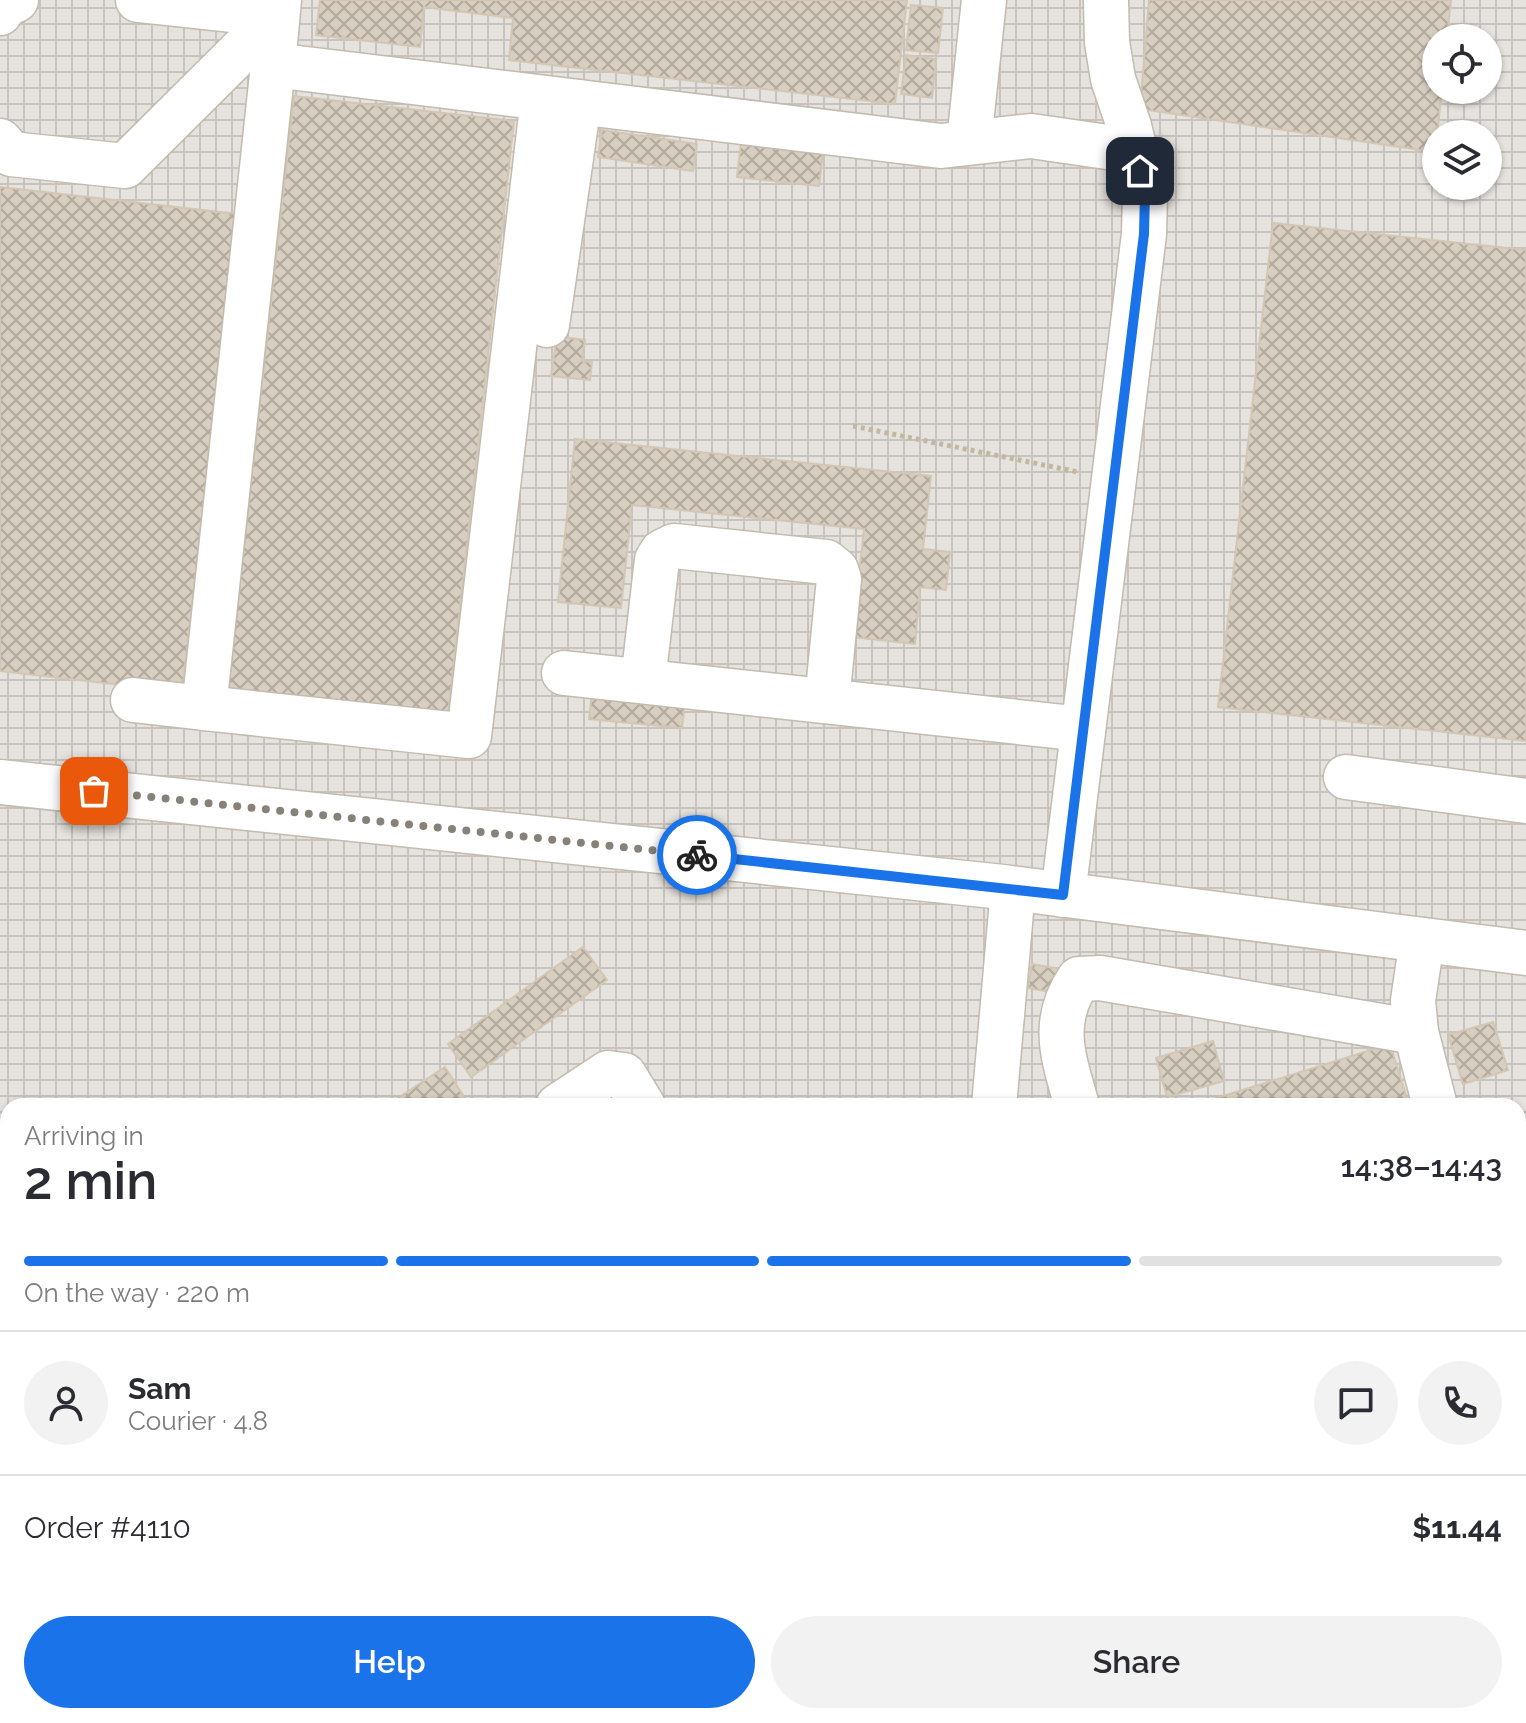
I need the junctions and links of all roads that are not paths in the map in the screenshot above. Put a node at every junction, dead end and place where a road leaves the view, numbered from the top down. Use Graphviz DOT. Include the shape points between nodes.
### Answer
graph roads {
  1 [pos="16,0"];
  2 [pos="138,0"];
  3 [pos="984,0"];
  4 [pos="1106,0"];
  5 [pos="278,7"];
  6 [pos="0,13"];
  7 [pos="273,65"];
  8 [pos="561,100"];
  9 [pos="0,141"];
  10 [pos="969,142"];
  11 [pos="1135,151"];
  12 [pos="547,325"];
  13 [pos="564,673"];
  14 [pos="643,681"];
  15 [pos="133,700"];
  16 [pos="827,701"];
  17 [pos="204,708"];
  18 [pos="1083,729"];
  19 [pos="1346,777"];
  20 [pos="0,782"];
  21 [pos="1526,801"];
  22 [pos="1013,889"];
  23 [pos="1063,895"];
  24 [pos="1422,940"];
  25 [pos="1526,953"];
  26 [pos="1060,1029"];
  27 [pos="1416,1032"];
  28 [pos="997,1052"];
  29 [pos="570,1098"];
  30 [pos="638,1098"];
  31 [pos="994,1098"];
  32 [pos="1075,1098"];
  33 [pos="1433,1098"];
  1 -- 6 [label="street"];
  2 -- 5 [label="street"];
  3 -- 10 [label="street"];
  4 -- 11 [label="street" via="1113,79"];
  5 -- 7 [label="street"];
  5 -- 9 [label="street" via="125,166 11,154"];
  7 -- 8 [label="street"];
  7 -- 17 [label="street"];
  8 -- 10 [label="street" via="941,146"];
  8 -- 12 [label="street"];
  8 -- 17 [label="street" via="469,736"];
  10 -- 11 [label="street" via="1031,136"];
  11 -- 18 [label="street" via="1145,192 1144,234"];
  13 -- 14 [label="street"];
  14 -- 16 [label="street"];
  14 -- 16 [label="street" via="662,552 674,546 826,562 839,579"];
  15 -- 17 [label="street"];
  16 -- 18 [label="street"];
  18 -- 23 [label="street"];
  19 -- 21 [label="street"];
  20 -- 22 [label="street"];
  22 -- 23 [label="street"];
  22 -- 28 [label="street"];
  23 -- 24 [label="street"];
  24 -- 25 [label="street"];
  24 -- 27 [label="street" via="1413,1001"];
  26 -- 27 [label="street" via="1068,994 1079,979 1100,978"];
  26 -- 28 [label="street"];
  26 -- 32 [label="street"];
  27 -- 33 [label="street"];
  28 -- 31 [label="street"];
  29 -- 30 [label="street" via="608,1073 624,1075"];
}
